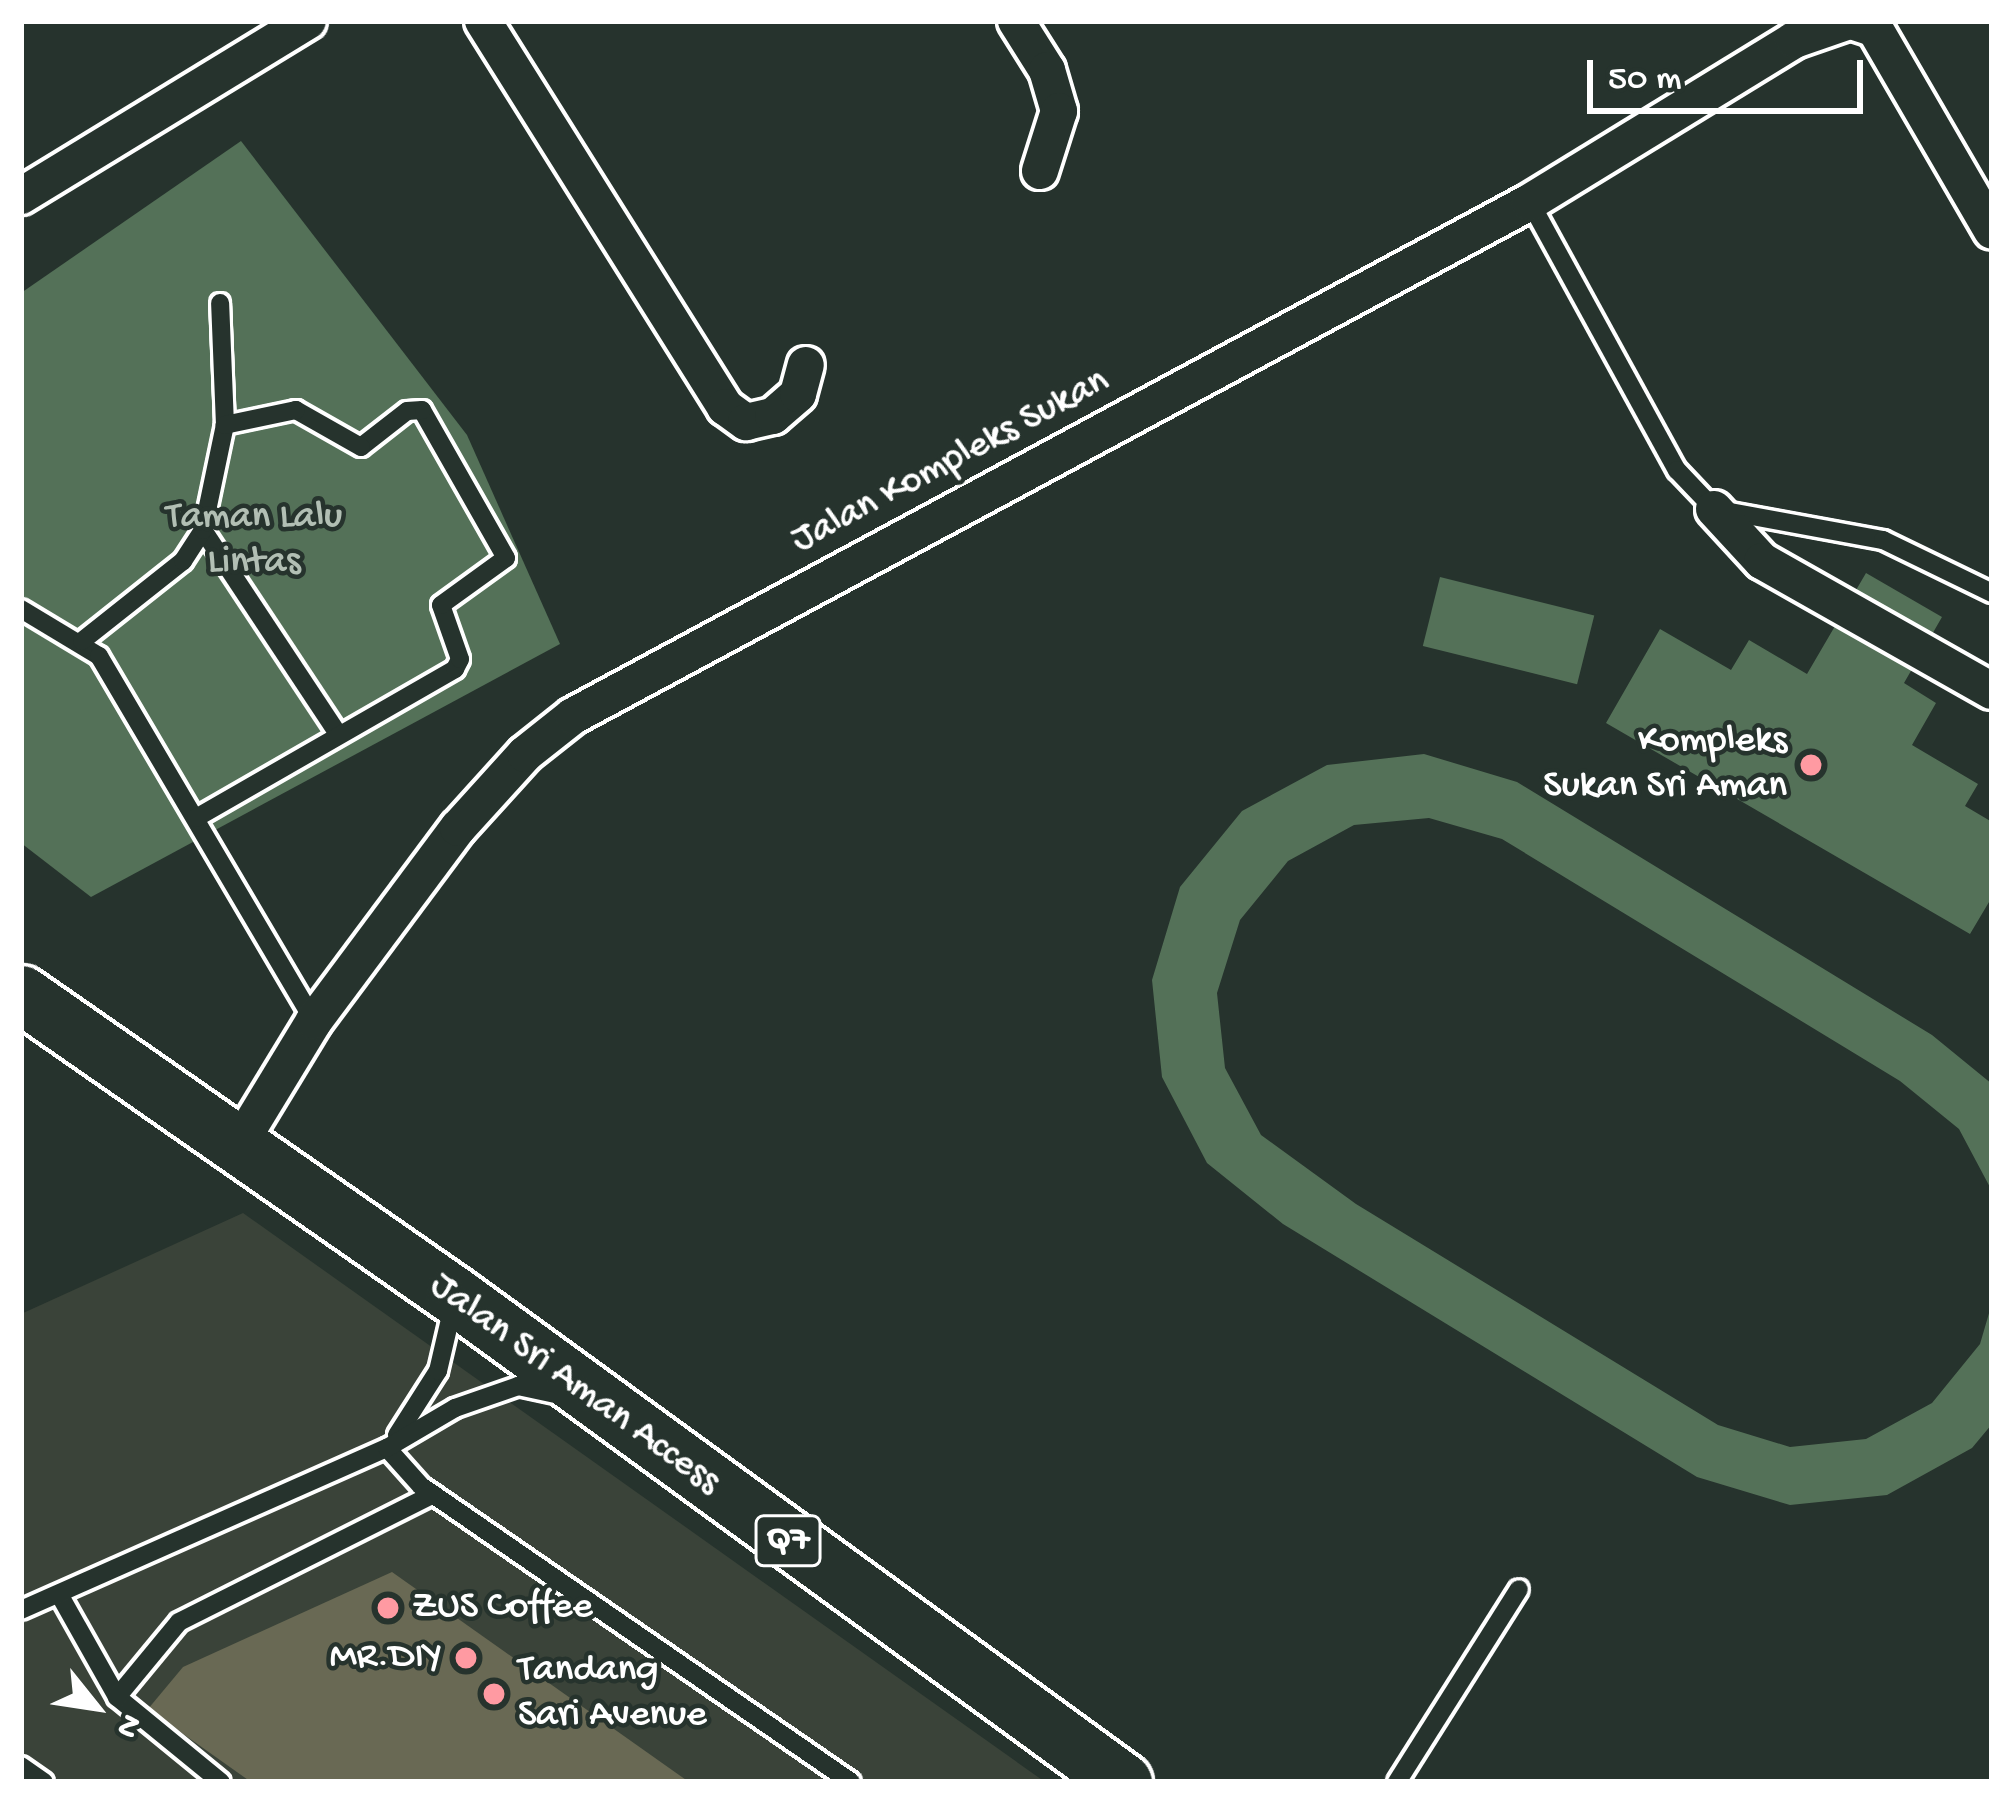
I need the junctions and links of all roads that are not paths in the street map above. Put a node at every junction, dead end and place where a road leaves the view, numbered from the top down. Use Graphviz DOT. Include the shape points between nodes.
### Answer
graph roads {
  1 [pos="308,21"];
  2 [pos="483,21"];
  3 [pos="1016,21"];
  4 [pos="1850,21"];
  5 [pos="1040,171"];
  6 [pos="21,196"];
  7 [pos="1530,202"];
  8 [pos="1992,231"];
  9 [pos="220,303"];
  10 [pos="806,365"];
  11 [pos="225,424"];
  12 [pos="1714,509"];
  13 [pos="202,530"];
  14 [pos="1992,593"];
  15 [pos="21,609"];
  16 [pos="82,640"];
  17 [pos="1992,691"];
  18 [pos="338,734"];
  19 [pos="196,818"];
  20 [pos="21,994"];
  21 [pos="314,1021"];
  22 [pos="238,1146"];
  23 [pos="455,1296"];
  24 [pos="597,1404"];
  25 [pos="387,1448"];
  26 [pos="433,1494"];
  27 [pos="1519,1589"];
  28 [pos="59,1594"];
  29 [pos="21,1610"];
  30 [pos="117,1697"];
  31 [pos="21,1766"];
  32 [pos="44,1782"];
  33 [pos="221,1782"];
  34 [pos="851,1782"];
  35 [pos="1123,1782"];
  36 [pos="1397,1782"];
  1 -- 6 [label="street"];
  2 -- 10 [label="street" via="725,407 746,422 773,416 798,394"];
  3 -- 5 [label="street" via="1047,70 1059,111"];
  4 -- 7 [label="street, Jalan Kompleks Sukan" via="1794,40"];
  4 -- 8 [label="street, Jalan Kompleks Sukan" via="1875,29"];
  7 -- 12 [label="lane" via="1677,470"];
  7 -- 21 [label="street, Jalan Kompleks Sukan" via="573,716 458,827"];
  9 -- 11 [label="lane"];
  11 -- 13 [label="lane"];
  11 -- 18 [label="lane" via="296,410 361,447 407,410 422,410 506,552 497,571 441,605 459,664"];
  12 -- 14 [label="lane" via="1883,540"];
  12 -- 17 [label="street" via="1762,561"];
  13 -- 16 [label="lane" via="183,560"];
  13 -- 18 [label="lane"];
  15 -- 16 [label="lane"];
  16 -- 19 [label="lane" via="100,656"];
  18 -- 19 [label="lane"];
  19 -- 21 [label="lane"];
  20 -- 22 [label="main road, Jalan Sri Aman Access / Q7"];
  21 -- 22 [label="street, Jalan Kompleks Sukan"];
  22 -- 23 [label="main road, Jalan Sri Aman Access / Q7"];
  23 -- 24 [label="main road, Jalan Sri Aman Access / Q7"];
  23 -- 25 [label="lane" via="438,1371"];
  24 -- 25 [label="lane" via="518,1386 455,1408"];
  24 -- 35 [label="main road, Jalan Sri Aman Access / Q7"];
  25 -- 26 [label="lane"];
  25 -- 28 [label="lane"];
  26 -- 30 [label="lane" via="179,1622"];
  26 -- 34 [label="lane"];
  27 -- 36 [label="lane"];
  28 -- 29 [label="lane"];
  28 -- 30 [label="lane"];
  30 -- 33 [label="lane"];
  31 -- 32 [label="lane"];
}
